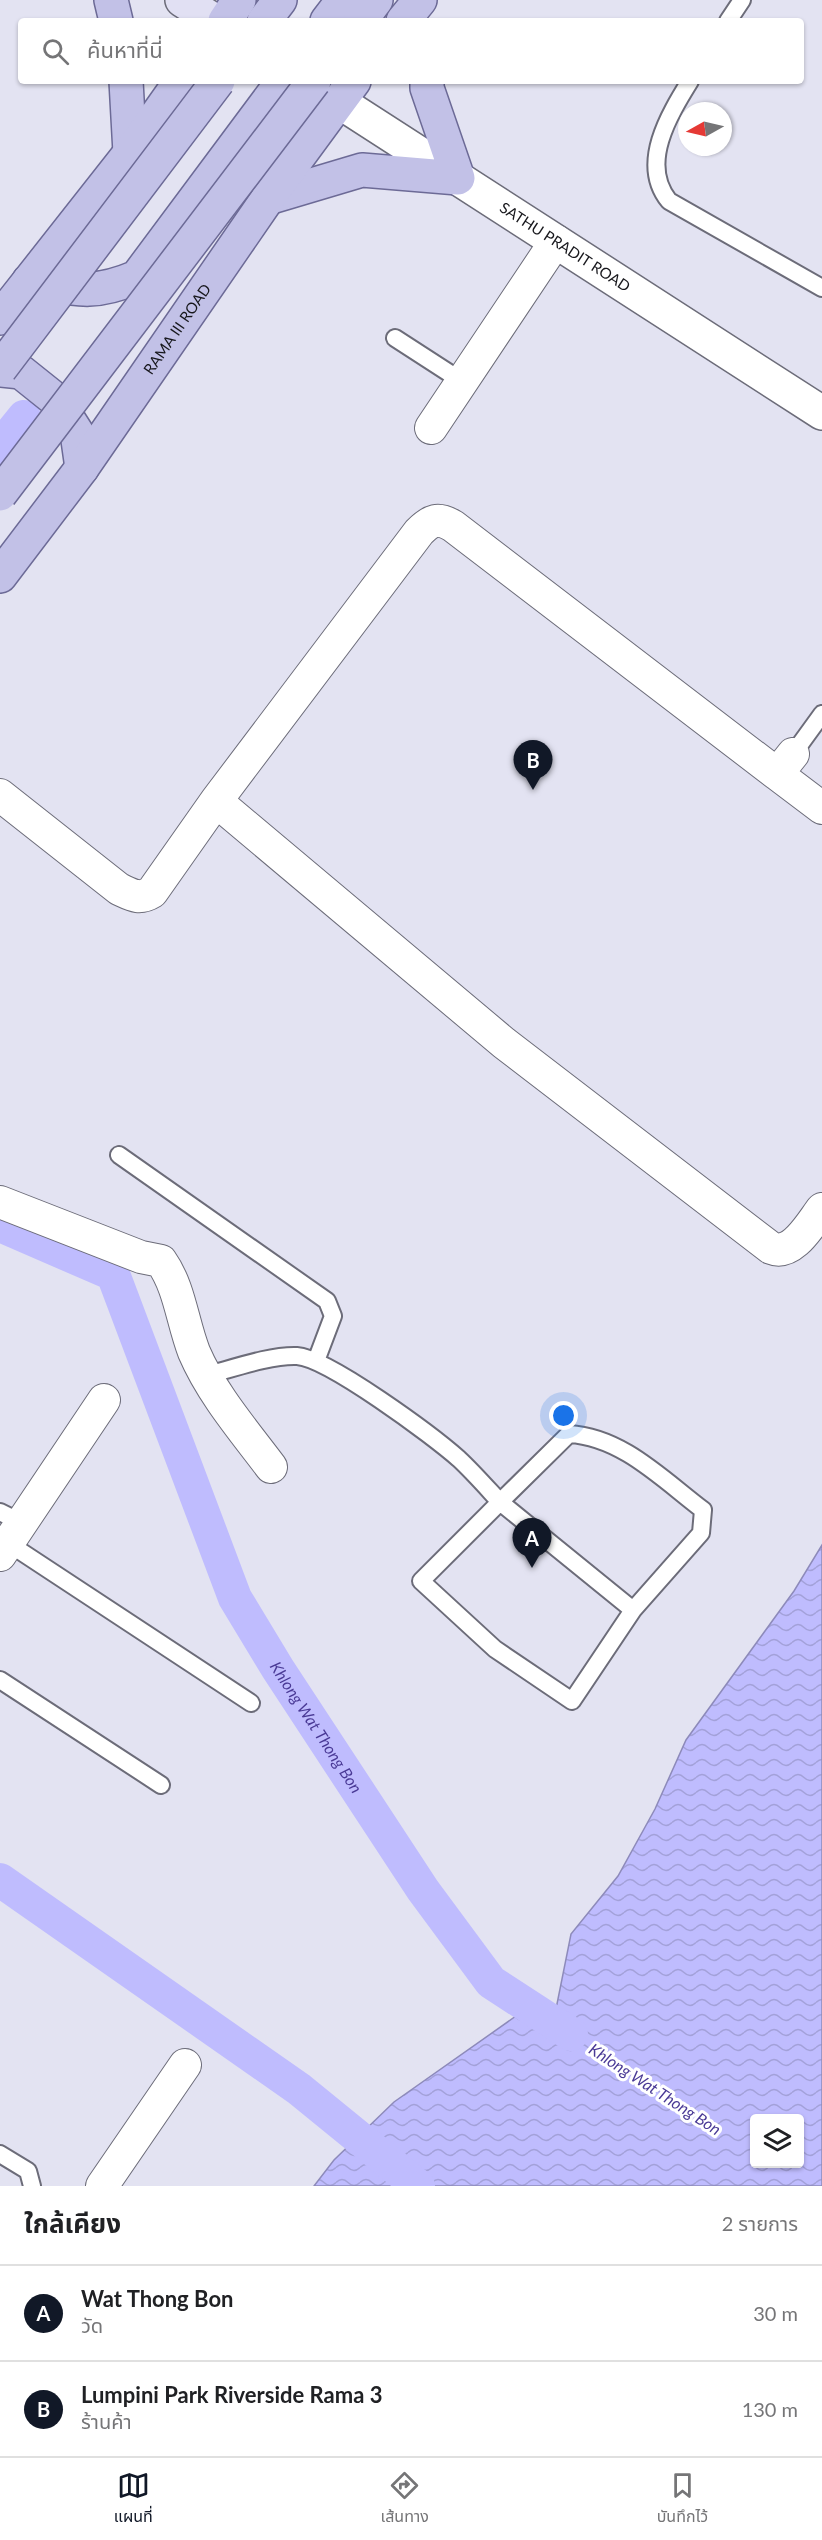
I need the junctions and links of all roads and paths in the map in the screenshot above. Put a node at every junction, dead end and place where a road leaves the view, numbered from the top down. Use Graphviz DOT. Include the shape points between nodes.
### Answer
graph roads {
  1 [pos="111,0"];
  2 [pos="182,0"];
  3 [pos="239,0"];
  4 [pos="280,0"];
  5 [pos="343,0"];
  6 [pos="376,0"];
  7 [pos="420,0"];
  8 [pos="428,0"];
  9 [pos="742,0"];
  10 [pos="115,18"];
  11 [pos="210,18"];
  12 [pos="227,18"];
  13 [pos="266,18"];
  14 [pos="329,18"];
  15 [pos="362,18"];
  16 [pos="405,18"];
  17 [pos="428,18"];
  18 [pos="730,18"];
  19 [pos="126,84"];
  20 [pos="180,84"];
  21 [pos="216,84"];
  22 [pos="281,84"];
  23 [pos="320,84"];
  24 [pos="427,84"];
  25 [pos="688,84"];
  26 [pos="335,88"];
  27 [pos="130,153"];
  28 [pos="458,178"];
  29 [pos="268,198"];
  30 [pos="556,241"];
  31 [pos="29,281"];
  32 [pos="822,288"];
  33 [pos="0,318"];
  34 [pos="395,338"];
  35 [pos="0,370"];
  36 [pos="463,382"];
  37 [pos="822,413"];
  38 [pos="430,428"];
  39 [pos="82,468"];
  40 [pos="0,494"];
  41 [pos="0,576"];
  42 [pos="822,714"];
  43 [pos="785,764"];
  44 [pos="0,795"];
  45 [pos="216,801"];
  46 [pos="822,808"];
  47 [pos="119,1155"];
  48 [pos="0,1202"];
  49 [pos="822,1209"];
  50 [pos="316,1361"];
  51 [pos="208,1375"];
  52 [pos="104,1400"];
  53 [pos="271,1467"];
  54 [pos="500,1502"];
  55 [pos="8,1533"];
  56 [pos="633,1610"];
  57 [pos="0,1680"];
  58 [pos="251,1703"];
  59 [pos="162,1785"];
  60 [pos="185,2065"];
  61 [pos="0,2154"];
  62 [pos="32,2186"];
  63 [pos="102,2186"];
  1 -- 10 [label="main road"];
  2 -- 11 [label="main road"];
  3 -- 12 [label="main road"];
  4 -- 13 [label="main road"];
  5 -- 14 [label="main road"];
  6 -- 15 [label="main road"];
  7 -- 16 [label="main road"];
  8 -- 17 [label="main road"];
  9 -- 18 [label="lane"];
  19 -- 27 [label="main road"];
  20 -- 27 [label="main road"];
  21 -- 35 [label="main road, bridge"];
  22 -- 31 [label="main road" via="137,277 94,291"];
  23 -- 26 [label="main road, SATHU PRADIT ROAD"];
  24 -- 28 [label="main road"];
  25 -- 32 [label="lane" via="668,118 658,147 662,192 669,201"];
  26 -- 28 [label="street, SATHU PRADIT ROAD"];
  26 -- 29 [label="main road, RAMA III ROAD"];
  26 -- 40 [label="main road, bridge"];
  27 -- 31 [label="main road"];
  28 -- 29 [label="main road" via="362,170"];
  28 -- 30 [label="street, SATHU PRADIT ROAD"];
  29 -- 39 [label="main road, RAMA III ROAD"];
  30 -- 36 [label="street"];
  30 -- 37 [label="street, SATHU PRADIT ROAD"];
  31 -- 33 [label="main road"];
  34 -- 36 [label="lane"];
  35 -- 39 [label="main road" via="21,372 56,400 77,434"];
  36 -- 38 [label="street"];
  39 -- 41 [label="main road, RAMA III ROAD"];
  42 -- 43 [label="lane"];
  43 -- 45 [label="street" via="453,526 437,520 419,532"];
  43 -- 46 [label="street"];
  44 -- 45 [label="street" via="119,889 135,897 152,892"];
  45 -- 49 [label="street" via="504,1043 771,1248 786,1248 797,1241"];
  47 -- 50 [label="lane" via="327,1301 333,1316"];
  48 -- 51 [label="street" via="141,1257 161,1261 172,1278 195,1353"];
  50 -- 51 [label="lane" via="297,1356"];
  50 -- 54 [label="lane" via="426,1433"];
  51 -- 53 [label="street" via="227,1409"];
  52 -- 55 [label="street"];
  54 -- 56 [label="lane"];
  54 -- 56 [label="lane" via="569,1434 587,1435 620,1447 703,1510 701,1533"];
  54 -- 56 [label="lane" via="421,1581 495,1649 572,1701"];
  55 -- 58 [label="lane"];
  57 -- 59 [label="lane"];
  60 -- 63 [label="street"];
  61 -- 62 [label="lane" via="28,2171"];
}
